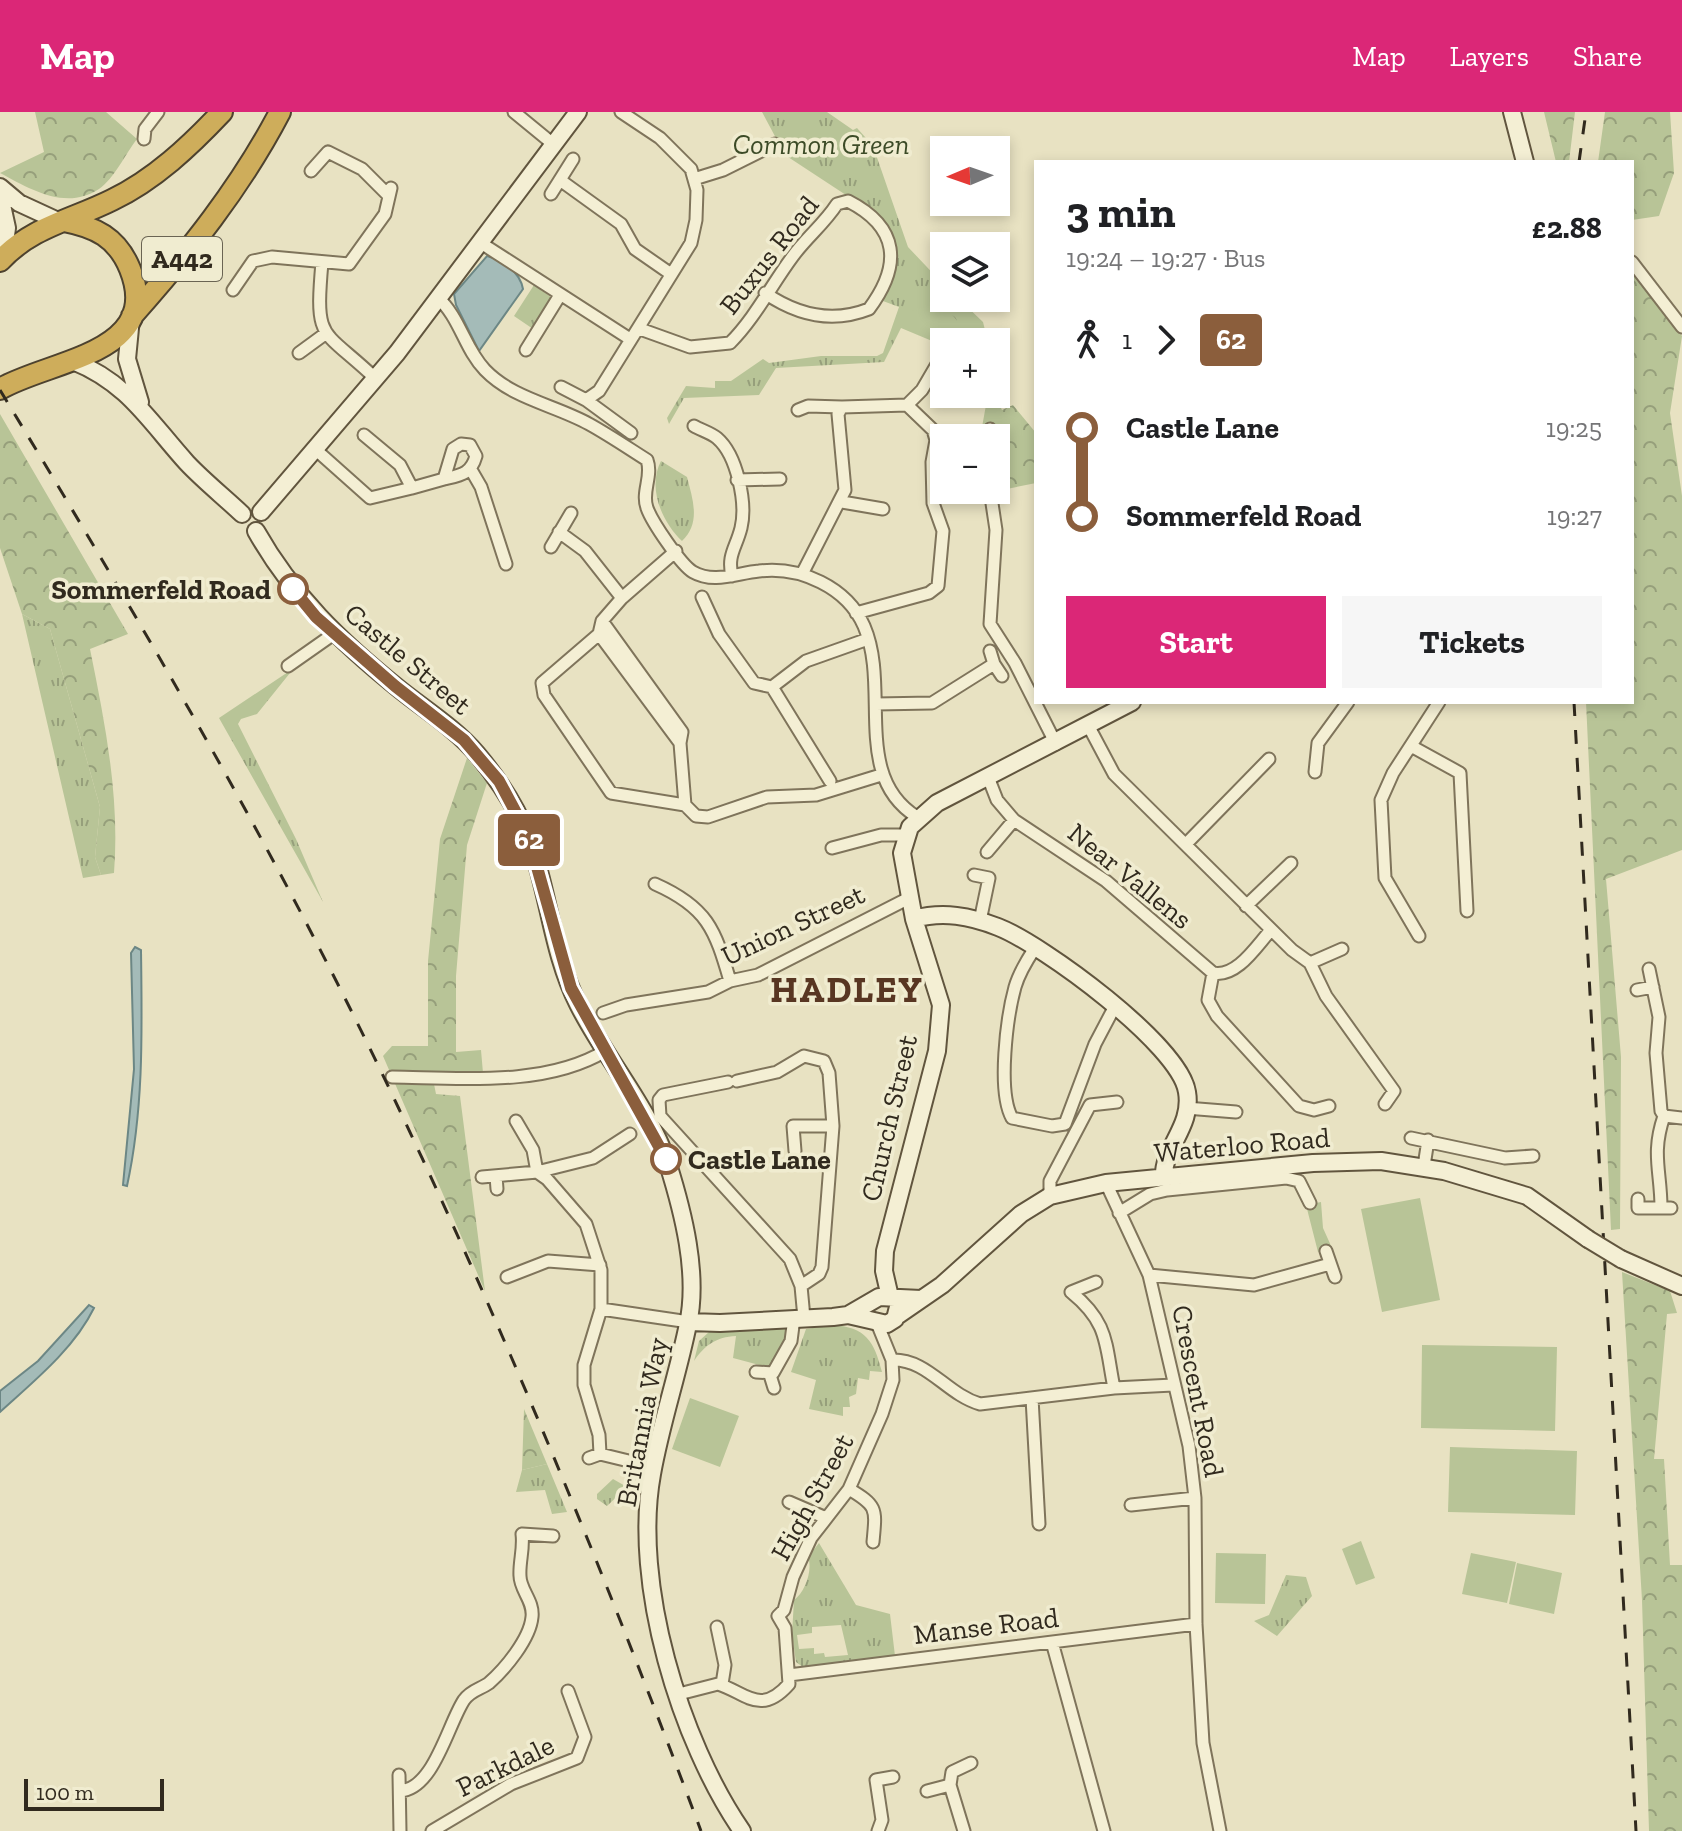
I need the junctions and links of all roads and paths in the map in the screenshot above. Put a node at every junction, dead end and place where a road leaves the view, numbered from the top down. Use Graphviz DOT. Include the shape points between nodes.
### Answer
graph roads {
  1 [pos="158,112"];
  2 [pos="222,112"];
  3 [pos="280,112"];
  4 [pos="514,112"];
  5 [pos="578,112"];
  6 [pos="621,112"];
  7 [pos="1512,112"];
  8 [pos="144,139"];
  9 [pos="553,144"];
  10 [pos="775,144"];
  11 [pos="573,159"];
  12 [pos="1524,160"];
  13 [pos="311,171"];
  14 [pos="694,179"];
  15 [pos="560,180"];
  16 [pos="0,187"];
  17 [pos="551,194"];
  18 [pos="0,196"];
  19 [pos="61,221"];
  20 [pos="481,243"];
  21 [pos="2,260"];
  22 [pos="322,262"];
  23 [pos="1634,265"];
  24 [pos="671,274"];
  25 [pos="233,290"];
  26 [pos="765,293"];
  27 [pos="560,295"];
  28 [pos="437,297"];
  29 [pos="132,317"];
  30 [pos="1682,327"];
  31 [pos="640,329"];
  32 [pos="325,334"];
  33 [pos="630,339"];
  34 [pos="526,350"];
  35 [pos="299,353"];
  36 [pos="73,361"];
  37 [pos="930,377"];
  38 [pos="375,378"];
  39 [pos="561,387"];
  40 [pos="0,389"];
  41 [pos="586,400"];
  42 [pos="907,405"];
  43 [pos="842,407"];
  44 [pos="798,410"];
  45 [pos="143,411"];
  46 [pos="694,426"];
  47 [pos="631,433"];
  48 [pos="364,435"];
  49 [pos="315,449"];
  50 [pos="470,468"];
  51 [pos="444,479"];
  52 [pos="780,479"];
  53 [pos="737,480"];
  54 [pos="412,488"];
  55 [pos="842,502"];
  56 [pos="992,504"];
  57 [pos="883,509"];
  58 [pos="261,512"];
  59 [pos="571,513"];
  60 [pos="242,514"];
  61 [pos="256,531"];
  62 [pos="559,532"];
  63 [pos="551,547"];
  64 [pos="676,551"];
  65 [pos="506,564"];
  66 [pos="802,574"];
  67 [pos="732,576"];
  68 [pos="702,597"];
  69 [pos="622,598"];
  70 [pos="856,613"];
  71 [pos="602,621"];
  72 [pos="335,633"];
  73 [pos="599,634"];
  74 [pos="868,639"];
  75 [pos="990,651"];
  76 [pos="994,664"];
  77 [pos="288,666"];
  78 [pos="1002,676"];
  79 [pos="775,684"];
  80 [pos="1034,701"];
  81 [pos="876,704"];
  82 [pos="1036,704"];
  83 [pos="1129,704"];
  84 [pos="1347,704"];
  85 [pos="1438,704"];
  86 [pos="1089,727"];
  87 [pos="680,743"];
  88 [pos="1056,744"];
  89 [pos="1411,746"];
  90 [pos="1301,752"];
  91 [pos="1315,754"];
  92 [pos="1269,759"];
  93 [pos="1315,772"];
  94 [pos="881,775"];
  95 [pos="988,777"];
  96 [pos="830,781"];
  97 [pos="685,805"];
  98 [pos="917,817"];
  99 [pos="1014,820"];
  100 [pos="906,835"];
  101 [pos="1186,844"];
  102 [pos="832,848"];
  103 [pos="987,852"];
  104 [pos="1291,863"];
  105 [pos="974,875"];
  106 [pos="655,884"];
  107 [pos="909,898"];
  108 [pos="1246,906"];
  109 [pos="1467,911"];
  110 [pos="914,919"];
  111 [pos="980,921"];
  112 [pos="1271,930"];
  113 [pos="1419,936"];
  114 [pos="1035,948"];
  115 [pos="1342,949"];
  116 [pos="1310,963"];
  117 [pos="1649,969"];
  118 [pos="1213,973"];
  119 [pos="730,981"];
  120 [pos="1653,987"];
  121 [pos="1637,990"];
  122 [pos="1115,1006"];
  123 [pos="603,1013"];
  124 [pos="605,1051"];
  125 [pos="392,1077"];
  126 [pos="1117,1102"];
  127 [pos="1385,1104"];
  128 [pos="1329,1106"];
  129 [pos="1186,1108"];
  130 [pos="1310,1109"];
  131 [pos="1236,1112"];
  132 [pos="1664,1116"];
  133 [pos="1682,1118"];
  134 [pos="516,1121"];
  135 [pos="1310,1122"];
  136 [pos="833,1126"];
  137 [pos="630,1134"];
  138 [pos="1411,1138"];
  139 [pos="1428,1140"];
  140 [pos="795,1151"];
  141 [pos="1526,1161"];
  142 [pos="1424,1166"];
  143 [pos="537,1172"];
  144 [pos="496,1176"];
  145 [pos="482,1177"];
  146 [pos="1164,1178"];
  147 [pos="1106,1183"];
  148 [pos="1319,1183"];
  149 [pos="497,1189"];
  150 [pos="1050,1196"];
  151 [pos="1638,1199"];
  152 [pos="1119,1213"];
  153 [pos="1326,1251"];
  154 [pos="1330,1264"];
  155 [pos="600,1265"];
  156 [pos="1149,1275"];
  157 [pos="507,1277"];
  158 [pos="1335,1277"];
  159 [pos="1096,1282"];
  160 [pos="801,1286"];
  161 [pos="1682,1286"];
  162 [pos="891,1298"];
  163 [pos="921,1299"];
  164 [pos="601,1309"];
  165 [pos="874,1316"];
  166 [pos="799,1318"];
  167 [pos="896,1318"];
  168 [pos="689,1322"];
  169 [pos="891,1356"];
  170 [pos="756,1372"];
  171 [pos="770,1375"];
  172 [pos="1173,1385"];
  173 [pos="774,1388"];
  174 [pos="1114,1388"];
  175 [pos="1032,1398"];
  176 [pos="637,1463"];
  177 [pos="849,1489"];
  178 [pos="1195,1498"];
  179 [pos="789,1502"];
  180 [pos="1131,1505"];
  181 [pos="826,1518"];
  182 [pos="1039,1524"];
  183 [pos="553,1536"];
  184 [pos="873,1542"];
  185 [pos="1193,1623"];
  186 [pos="717,1627"];
  187 [pos="1052,1642"];
  188 [pos="789,1675"];
  189 [pos="722,1684"];
  190 [pos="568,1691"];
  191 [pos="679,1694"];
  192 [pos="971,1763"];
  193 [pos="399,1775"];
  194 [pos="893,1777"];
  195 [pos="950,1785"];
  196 [pos="400,1791"];
  197 [pos="927,1791"];
  198 [pos="400,1831"];
  199 [pos="432,1831"];
  200 [pos="742,1831"];
  201 [pos="878,1831"];
  202 [pos="964,1831"];
  203 [pos="1104,1831"];
  204 [pos="1220,1831"];
  1 -- 8 [label="street"];
  2 -- 19 [label="highway" via="166,165 131,189"];
  3 -- 29 [label="highway, A442" via="228,198"];
  4 -- 9 [label="street"];
  5 -- 9 [label="street"];
  6 -- 14 [label="street" via="677,151"];
  7 -- 12 [label="street"];
  9 -- 20 [label="street"];
  10 -- 14 [label="street"];
  11 -- 15 [label="street"];
  13 -- 22 [label="street" via="328,152 362,169 390,192 385,214 349,264"];
  14 -- 24 [label="street" via="691,243"];
  15 -- 17 [label="street"];
  15 -- 24 [label="street" via="621,224 635,249"];
  16 -- 19 [label="street" via="19,203"];
  18 -- 21 [label="street" via="7,228"];
  19 -- 21 [label="highway" via="30,235"];
  19 -- 29 [label="highway, A442" via="112,239 126,259 134,290"];
  20 -- 27 [label="street"];
  20 -- 28 [label="street"];
  22 -- 25 [label="street" via="272,257 253,261"];
  22 -- 32 [label="street" via="317,304"];
  23 -- 30 [label="street"];
  24 -- 31 [label="street"];
  26 -- 26 [label="street, Buxus Road" via="837,204 848,201 871,213 890,245 892,262 869,309 807,316"];
  26 -- 31 [label="street, Buxus Road" via="730,343 690,347"];
  27 -- 33 [label="street"];
  27 -- 34 [label="street"];
  28 -- 38 [label="street"];
  28 -- 64 [label="street" via="448,306 474,356 498,381 588,423 647,460 646,506"];
  29 -- 36 [label="highway, A442" via="113,341"];
  29 -- 45 [label="street" via="127,359"];
  31 -- 33 [label="street"];
  32 -- 35 [label="street"];
  32 -- 38 [label="street"];
  33 -- 41 [label="street" via="599,391"];
  36 -- 40 [label="highway, A442" via="34,371"];
  36 -- 45 [label="street" via="106,375"];
  37 -- 42 [label="street"];
  38 -- 49 [label="street"];
  39 -- 41 [label="street"];
  41 -- 47 [label="street"];
  42 -- 43 [label="street"];
  42 -- 70 [label="street" via="933,430 936,440 933,503 943,531 938,586"];
  43 -- 44 [label="street"];
  43 -- 55 [label="street"];
  45 -- 60 [label="street" via="190,466"];
  46 -- 53 [label="street" via="718,439"];
  48 -- 54 [label="street" via="400,465"];
  49 -- 54 [label="street" via="370,498"];
  49 -- 58 [label="street"];
  50 -- 51 [label="street"];
  50 -- 51 [label="street" via="476,456 470,445 461,444 453,449"];
  50 -- 65 [label="street"];
  51 -- 54 [label="street"];
  52 -- 53 [label="street"];
  53 -- 67 [label="street" via="741,528 731,547"];
  55 -- 57 [label="street"];
  55 -- 66 [label="street"];
  56 -- 80 [label="street" via="996,530 990,624"];
  58 -- 60 [label="street" via="251,508"];
  58 -- 61 [label="street" via="264,523"];
  59 -- 62 [label="street"];
  60 -- 61 [label="street, Castle Street" via="243,527"];
  61 -- 72 [label="street, Castle Street" via="295,591"];
  62 -- 63 [label="street"];
  62 -- 69 [label="street" via="585,551"];
  64 -- 67 [label="street" via="693,572"];
  64 -- 69 [label="street"];
  66 -- 67 [label="street" via="773,569"];
  66 -- 70 [label="street" via="839,593"];
  68 -- 79 [label="street" via="719,634 754,683"];
  69 -- 71 [label="street"];
  70 -- 74 [label="street"];
  71 -- 73 [label="street"];
  71 -- 87 [label="street" via="682,732"];
  72 -- 77 [label="street"];
  72 -- 124 [label="street, Castle Street" via="464,740 499,781 528,835 571,988"];
  73 -- 87 [label="street"];
  73 -- 97 [label="street" via="541,689 611,793"];
  74 -- 79 [label="street" via="806,661"];
  74 -- 81 [label="street" via="875,659"];
  75 -- 76 [label="street"];
  76 -- 78 [label="street"];
  76 -- 81 [label="street" via="932,703"];
  79 -- 96 [label="street"];
  81 -- 94 [label="street"];
  82 -- 88 [label="street"];
  83 -- 86 [label="street, Church Street"];
  84 -- 91 [label="street"];
  85 -- 89 [label="street"];
  86 -- 88 [label="street, Church Street"];
  86 -- 101 [label="street" via="1114,774"];
  87 -- 97 [label="street"];
  88 -- 95 [label="street, Church Street"];
  89 -- 109 [label="street" via="1460,773"];
  89 -- 113 [label="street" via="1382,794 1382,821 1385,878"];
  90 -- 91 [label="street"];
  91 -- 93 [label="street"];
  92 -- 101 [label="street"];
  94 -- 97 [label="street" via="816,795 760,799 708,817 696,816"];
  94 -- 98 [label="street" via="893,797"];
  95 -- 98 [label="street, Church Street"];
  95 -- 99 [label="street, Near Vallens" via="997,800"];
  98 -- 100 [label="street, Church Street"];
  99 -- 103 [label="street"];
  99 -- 118 [label="street, Near Vallens" via="1106,881"];
  100 -- 102 [label="street" via="881,835"];
  100 -- 107 [label="street, Church Street" via="903,863"];
  101 -- 108 [label="street"];
  104 -- 108 [label="street"];
  105 -- 111 [label="street" via="989,878"];
  106 -- 119 [label="street" via="700,911 718,938"];
  107 -- 110 [label="street, Church Street"];
  107 -- 119 [label="street, Union Street" via="758,975"];
  108 -- 112 [label="street"];
  110 -- 111 [label="street" via="952,915"];
  110 -- 162 [label="street, Church Street" via="941,1005 937,1051 885,1251"];
  111 -- 114 [label="street"];
  112 -- 116 [label="street"];
  112 -- 118 [label="street" via="1237,967"];
  114 -- 122 [label="street"];
  114 -- 122 [label="street" via="1011,1005 1006,1070 1012,1118 1065,1124"];
  115 -- 116 [label="street"];
  116 -- 127 [label="street" via="1326,996 1394,1091"];
  117 -- 120 [label="street"];
  118 -- 130 [label="street" via="1208,989 1211,1009 1299,1106"];
  119 -- 123 [label="street, Union Street" via="708,992"];
  120 -- 121 [label="street"];
  120 -- 132 [label="street"];
  122 -- 129 [label="street" via="1181,1072 1188,1093"];
  124 -- 125 [label="street" via="577,1063 498,1080"];
  124 -- 168 [label="street, Castle Street" via="666,1159 686,1237"];
  126 -- 150 [label="street" via="1090,1105 1050,1181"];
  128 -- 130 [label="street"];
  129 -- 131 [label="street"];
  129 -- 146 [label="street"];
  130 -- 135 [label="street"];
  132 -- 133 [label="street"];
  132 -- 151 [label="street" via="1655,1156 1666,1208 1638,1208"];
  134 -- 143 [label="street" via="533,1150"];
  136 -- 140 [label="street" via="793,1126"];
  136 -- 160 [label="street" via="822,1267"];
  136 -- 160 [label="street" via="829,1073 820,1058 804,1056 777,1072 659,1100 660,1116 790,1259"];
  137 -- 143 [label="street" via="593,1158"];
  138 -- 139 [label="street"];
  139 -- 141 [label="street"];
  139 -- 142 [label="street"];
  142 -- 146 [label="street, Waterloo Road" via="1363,1160"];
  142 -- 161 [label="street, Waterloo Road, bridge" via="1527,1196 1621,1259"];
  143 -- 144 [label="street"];
  143 -- 155 [label="street" via="586,1224"];
  144 -- 145 [label="street"];
  144 -- 149 [label="street"];
  146 -- 147 [label="street, Waterloo Road"];
  147 -- 150 [label="street, Waterloo Road"];
  147 -- 152 [label="street, Crescent Road"];
  148 -- 152 [label="street" via="1308,1197 1299,1181 1286,1178 1150,1194"];
  150 -- 163 [label="street, Waterloo Road" via="1021,1214"];
  152 -- 156 [label="street, Crescent Road"];
  153 -- 154 [label="street"];
  154 -- 156 [label="street" via="1254,1285"];
  154 -- 158 [label="street"];
  155 -- 157 [label="street" via="548,1261"];
  155 -- 164 [label="street"];
  156 -- 172 [label="street, Crescent Road"];
  159 -- 174 [label="street" via="1071,1292 1101,1324"];
  160 -- 166 [label="street"];
  162 -- 163 [label="street"];
  162 -- 165 [label="street" via="879,1297"];
  162 -- 167 [label="street"];
  163 -- 167 [label="street, Waterloo Road"];
  164 -- 168 [label="street"];
  164 -- 176 [label="street" via="584,1365 584,1385 594,1407 594,1456"];
  165 -- 166 [label="street"];
  165 -- 167 [label="street" via="887,1324"];
  165 -- 169 [label="street"];
  166 -- 168 [label="street"];
  166 -- 171 [label="street"];
  167 -- 169 [label="street, High Street"];
  168 -- 191 [label="street, Britannia Way" via="652,1472 647,1530 657,1619"];
  169 -- 175 [label="street" via="917,1362 964,1399 980,1404"];
  169 -- 177 [label="street, High Street" via="893,1380"];
  170 -- 171 [label="street"];
  171 -- 173 [label="street"];
  172 -- 174 [label="street"];
  172 -- 178 [label="street, Crescent Road" via="1189,1446"];
  174 -- 175 [label="street"];
  175 -- 182 [label="street"];
  177 -- 181 [label="street, High Street"];
  177 -- 184 [label="street" via="872,1503"];
  178 -- 180 [label="street"];
  178 -- 185 [label="street, Crescent Road"];
  179 -- 181 [label="street"];
  181 -- 188 [label="street, High Street" via="811,1538 778,1616 785,1628"];
  183 -- 196 [label="street" via="522,1534 520,1577 532,1619 508,1664 464,1700 418,1785"];
  185 -- 187 [label="street, Manse Road"];
  185 -- 204 [label="street, Crescent Road" via="1203,1743"];
  186 -- 189 [label="street" via="724,1658"];
  187 -- 188 [label="street, Manse Road"];
  187 -- 203 [label="street"];
  188 -- 189 [label="street" via="781,1693 758,1700 739,1697"];
  189 -- 191 [label="street"];
  190 -- 199 [label="street, Parkdale" via="585,1737 577,1758 511,1784"];
  191 -- 200 [label="street, Britannia Way" via="702,1757"];
  192 -- 195 [label="street" via="952,1772"];
  193 -- 196 [label="street"];
  194 -- 201 [label="street" via="876,1780 882,1820"];
  195 -- 197 [label="street"];
  195 -- 202 [label="street"];
  196 -- 198 [label="street"];
}
